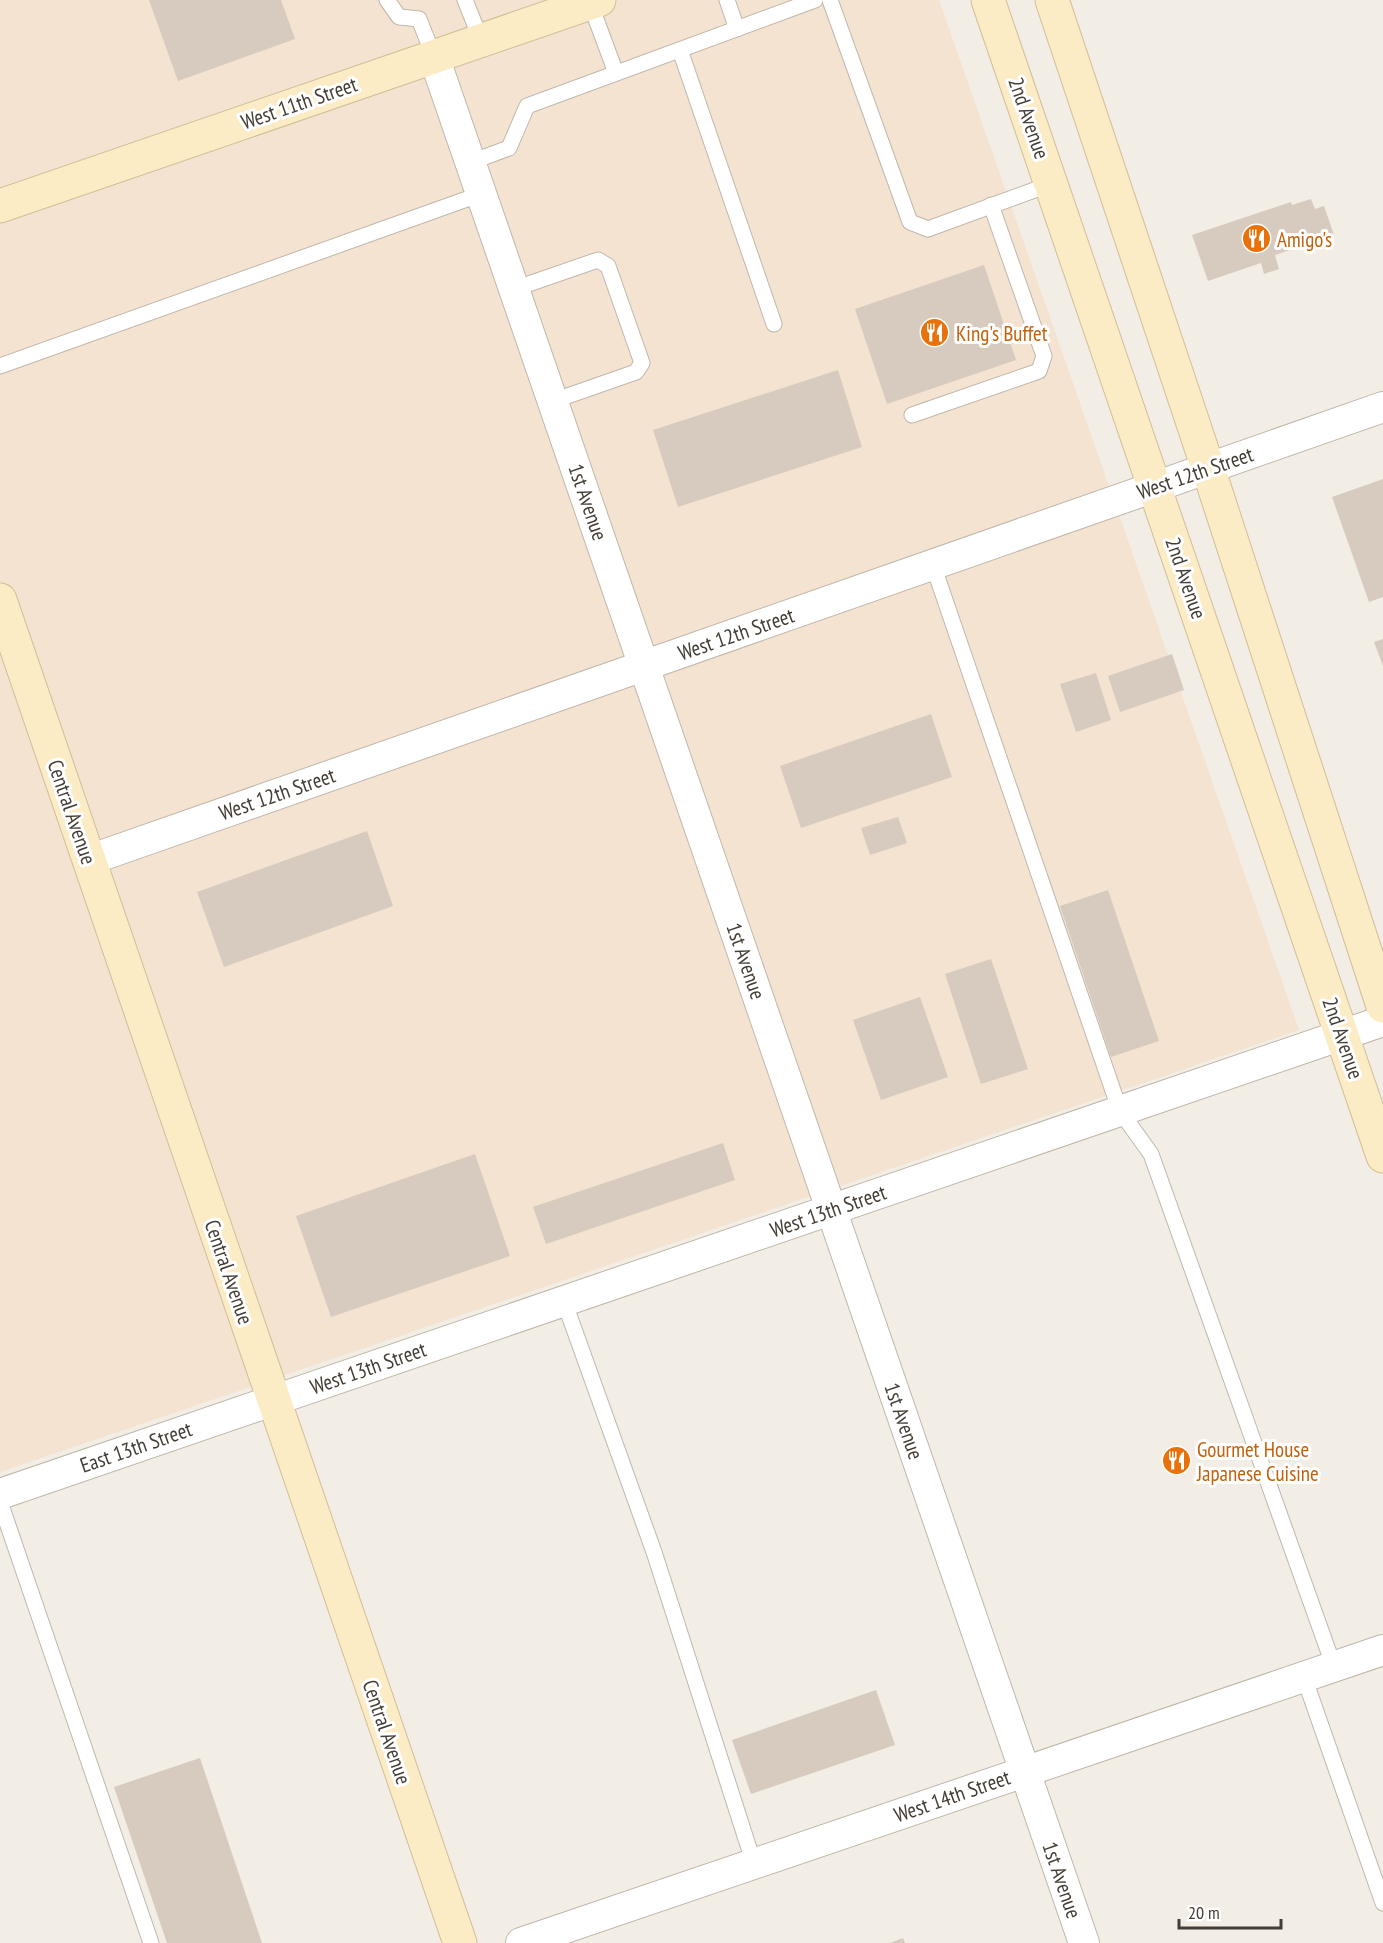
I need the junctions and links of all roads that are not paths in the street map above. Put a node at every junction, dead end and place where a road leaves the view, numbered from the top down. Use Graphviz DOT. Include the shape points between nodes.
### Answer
graph roads {
  1 [pos="387,0"];
  2 [pos="465,0"];
  3 [pos="726,0"];
  4 [pos="815,0"];
  5 [pos="830,0"];
  6 [pos="1052,0"];
  7 [pos="993,1"];
  8 [pos="594,2"];
  9 [pos="737,29"];
  10 [pos="480,40"];
  11 [pos="680,50"];
  12 [pos="434,57"];
  13 [pos="616,73"];
  14 [pos="471,162"];
  15 [pos="1051,184"];
  16 [pos="482,194"];
  17 [pos="0,206"];
  18 [pos="991,206"];
  19 [pos="514,289"];
  20 [pos="774,324"];
  21 [pos="0,366"];
  22 [pos="553,401"];
  23 [pos="1383,407"];
  24 [pos="912,416"];
  25 [pos="1208,468"];
  26 [pos="1155,487"];
  27 [pos="933,565"];
  28 [pos="0,600"];
  29 [pos="644,666"];
  30 [pos="89,860"];
  31 [pos="1383,1006"];
  32 [pos="1383,1021"];
  33 [pos="1342,1035"];
  34 [pos="1120,1111"];
  35 [pos="1383,1156"];
  36 [pos="831,1209"];
  37 [pos="564,1301"];
  38 [pos="273,1400"];
  39 [pos="0,1494"];
  40 [pos="0,1502"];
  41 [pos="1383,1650"];
  42 [pos="1334,1666"];
  43 [pos="1304,1677"];
  44 [pos="1024,1772"];
  45 [pos="754,1864"];
  46 [pos="1383,1904"];
  47 [pos="150,1943"];
  48 [pos="460,1943"];
  49 [pos="521,1943"];
  50 [pos="1084,1943"];
  1 -- 12 [label="lane, 1st Avenue" via="399,17 419,20"];
  2 -- 10 [label="lane"];
  3 -- 9 [label="lane"];
  4 -- 9 [label="lane"];
  5 -- 18 [label="lane" via="910,222 928,229"];
  6 -- 25 [label="main road"];
  7 -- 15 [label="main road, 2nd Avenue"];
  8 -- 10 [label="main road, West 11th Street"];
  8 -- 13 [label="lane"];
  9 -- 11 [label="lane"];
  10 -- 12 [label="main road, West 11th Street"];
  11 -- 13 [label="lane"];
  11 -- 20 [label="lane"];
  12 -- 14 [label="street, 1st Avenue"];
  12 -- 17 [label="main road, West 11th Street"];
  13 -- 14 [label="lane" via="527,106 509,148"];
  14 -- 16 [label="street, 1st Avenue"];
  15 -- 18 [label="lane"];
  15 -- 26 [label="main road, 2nd Avenue"];
  16 -- 19 [label="street, 1st Avenue"];
  16 -- 21 [label="lane"];
  18 -- 24 [label="lane" via="1044,356 1039,370"];
  19 -- 22 [label="street, 1st Avenue"];
  19 -- 22 [label="lane" via="598,260 608,266 642,363 636,372"];
  22 -- 29 [label="street, 1st Avenue"];
  23 -- 25 [label="street, West 12th Street"];
  25 -- 26 [label="street, West 12th Street"];
  25 -- 31 [label="main road"];
  26 -- 27 [label="street, West 12th Street"];
  26 -- 33 [label="main road, 2nd Avenue"];
  27 -- 29 [label="street, West 12th Street"];
  27 -- 34 [label="lane"];
  28 -- 30 [label="main road, Central Avenue"];
  29 -- 30 [label="street, West 12th Street"];
  29 -- 36 [label="street, 1st Avenue"];
  30 -- 38 [label="main road, Central Avenue"];
  32 -- 33 [label="street, West 13th Street"];
  33 -- 34 [label="street, West 13th Street"];
  33 -- 35 [label="main road, 2nd Avenue"];
  34 -- 36 [label="street, West 13th Street"];
  34 -- 42 [label="lane" via="1151,1154"];
  36 -- 37 [label="street, West 13th Street"];
  36 -- 44 [label="street, 1st Avenue"];
  37 -- 38 [label="street, West 13th Street"];
  37 -- 45 [label="lane" via="654,1552"];
  38 -- 39 [label="street, East 13th Street"];
  38 -- 48 [label="main road, Central Avenue"];
  40 -- 47 [label="lane"];
  41 -- 42 [label="street, West 14th Street"];
  42 -- 43 [label="street, West 14th Street"];
  43 -- 44 [label="street, West 14th Street"];
  43 -- 46 [label="lane"];
  44 -- 45 [label="street, West 14th Street"];
  44 -- 50 [label="street, 1st Avenue"];
  45 -- 49 [label="street, West 14th Street"];
}
